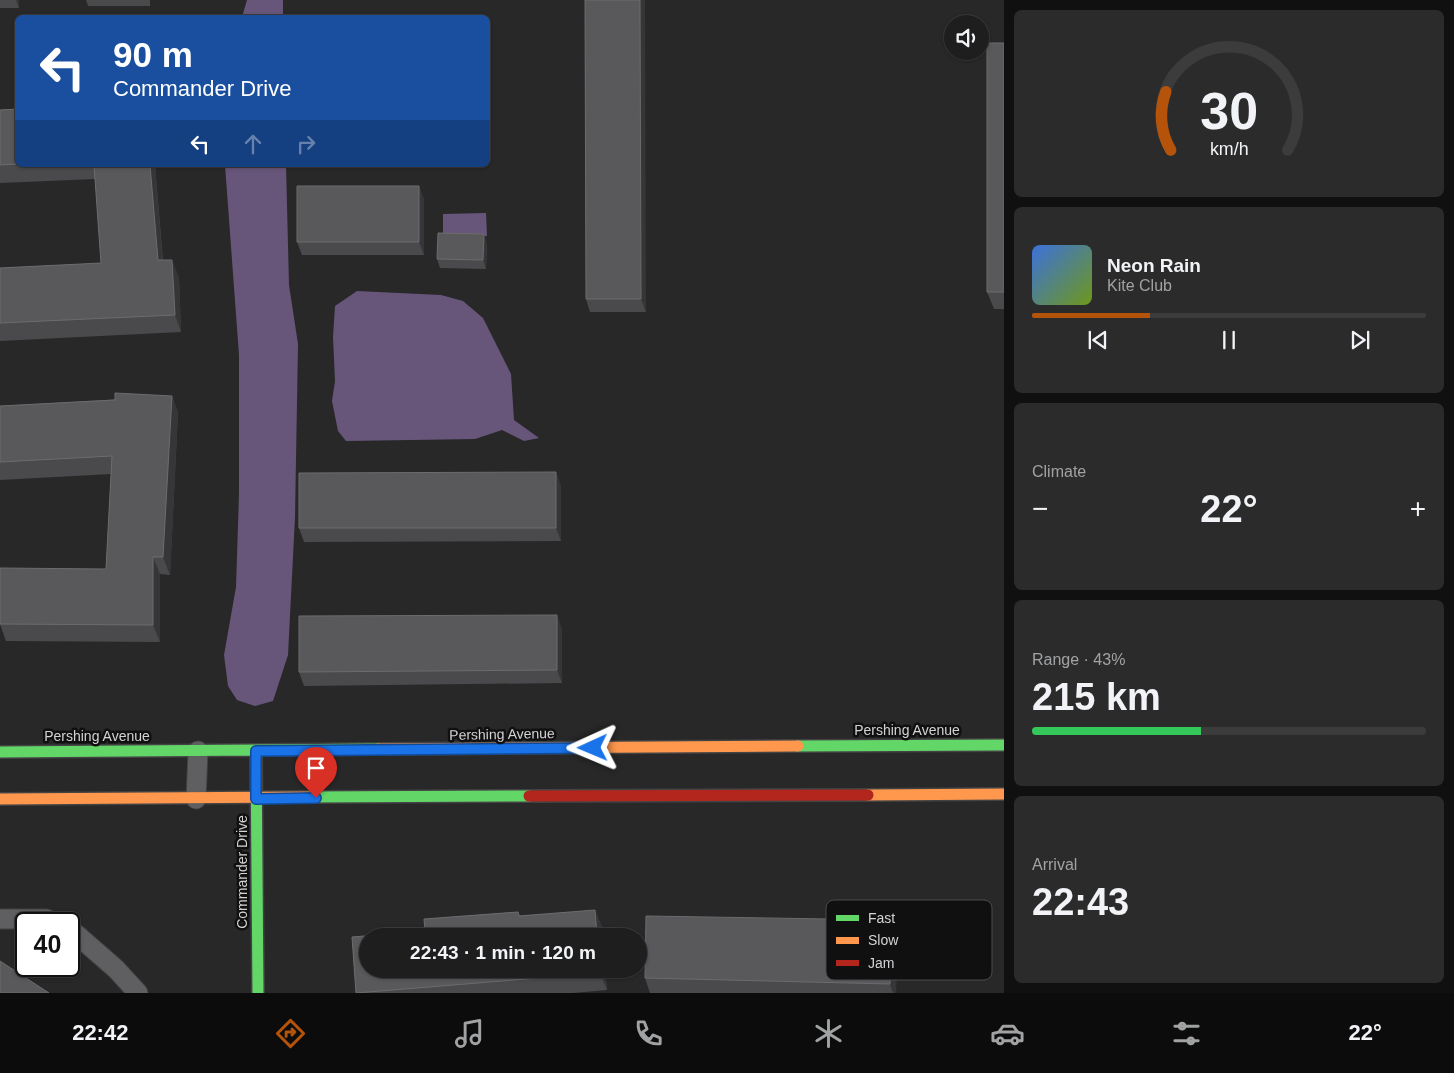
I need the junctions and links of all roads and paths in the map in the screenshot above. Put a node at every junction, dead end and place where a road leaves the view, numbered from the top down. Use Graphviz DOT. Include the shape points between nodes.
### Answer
graph roads {
  1 [pos="1004,745"];
  2 [pos="198,751"];
  3 [pos="256,751"];
  4 [pos="0,752"];
  5 [pos="1004,794"];
  6 [pos="0,799"];
  7 [pos="196,799"];
  8 [pos="256,799"];
  9 [pos="0,919"];
  10 [pos="15,919"];
  11 [pos="80,938"];
  12 [pos="138,993"];
  13 [pos="258,993"];
  1 -- 3 [label="street, Pershing Avenue"];
  2 -- 3 [label="street, Pershing Avenue"];
  2 -- 4 [label="street, Pershing Avenue"];
  2 -- 7 [label="street"];
  3 -- 8 [label="street, Commander Drive"];
  5 -- 8 [label="street"];
  6 -- 7 [label="street"];
  7 -- 8 [label="street"];
  8 -- 13 [label="street, Commander Drive"];
  9 -- 10 [label="street"];
  11 -- 12 [label="street"];
}
